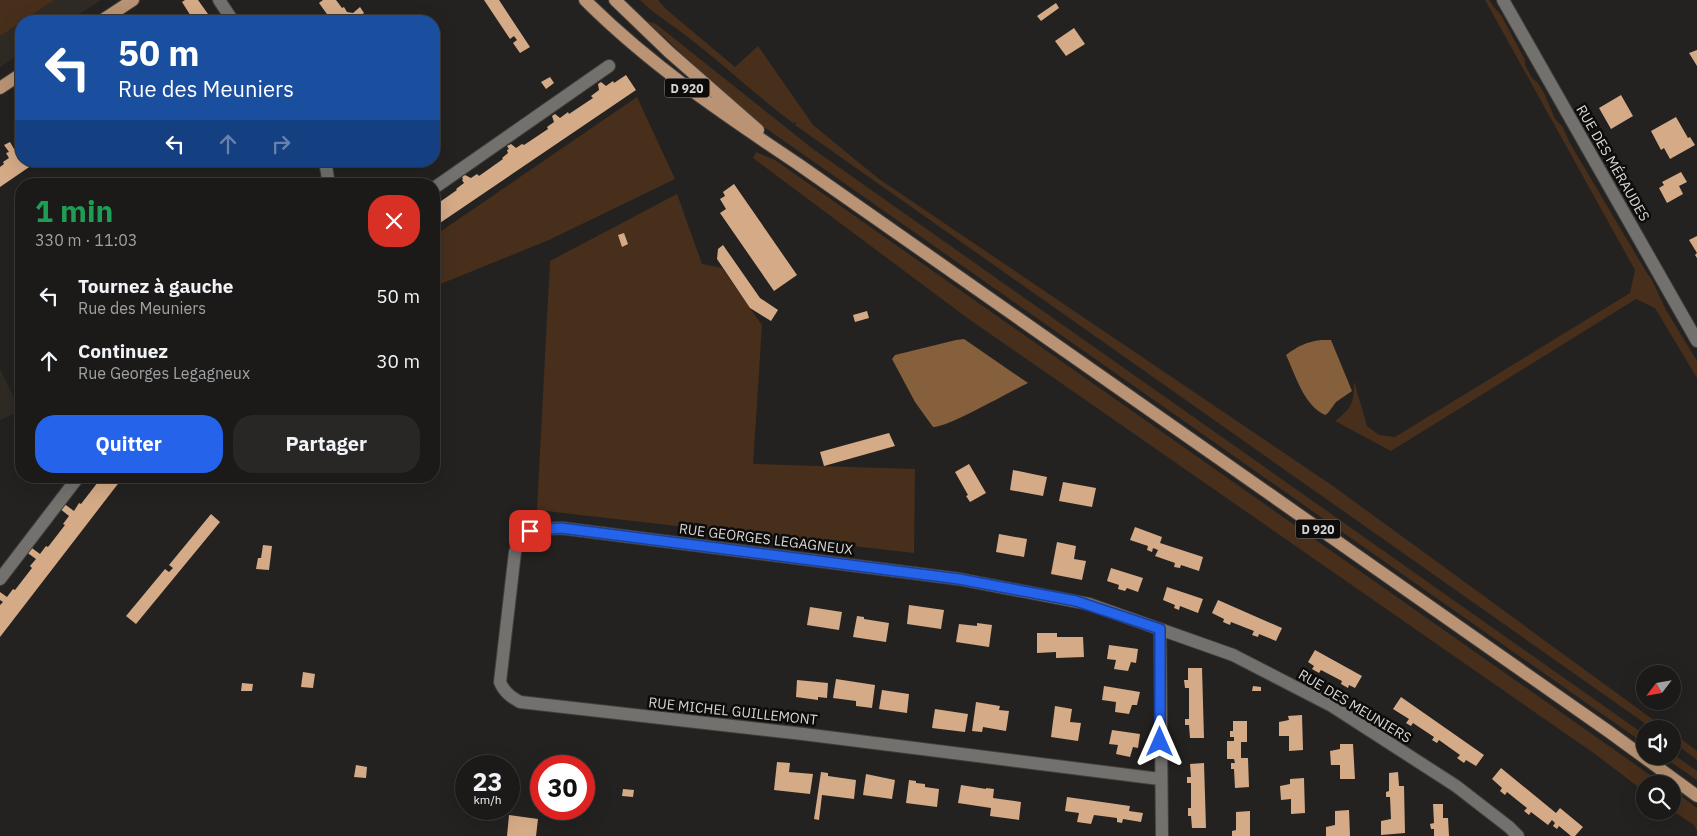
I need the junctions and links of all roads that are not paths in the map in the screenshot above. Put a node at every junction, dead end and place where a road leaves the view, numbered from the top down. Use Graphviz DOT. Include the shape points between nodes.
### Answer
graph roads {
  1 [pos="133,0"];
  2 [pos="219,0"];
  3 [pos="585,0"];
  4 [pos="615,0"];
  5 [pos="1503,0"];
  6 [pos="110,15"];
  7 [pos="229,15"];
  8 [pos="609,66"];
  9 [pos="15,78"];
  10 [pos="0,88"];
  11 [pos="798,164"];
  12 [pos="440,184"];
  13 [pos="1697,341"];
  14 [pos="74,483"];
  15 [pos="0,579"];
  16 [pos="1089,604"];
  17 [pos="507,617"];
  18 [pos="1160,629"];
  19 [pos="1160,779"];
  20 [pos="1697,796"];
  21 [pos="1162,836"];
  22 [pos="1518,836"];
  1 -- 6 [label="main road"];
  2 -- 7 [label="street"];
  3 -- 11 [label="main road, D 920" via="679,83"];
  4 -- 11 [label="main road, D 920" via="669,52"];
  5 -- 13 [label="street, RUE DES MÉRAUDES"];
  8 -- 12 [label="street"];
  9 -- 10 [label="main road"];
  11 -- 20 [label="main road, D 920"];
  14 -- 15 [label="street"];
  16 -- 17 [label="street, RUE GEORGES LEGAGNEUX" via="959,579 561,528 530,531 518,542"];
  16 -- 18 [label="street, RUE DES MEUNIERS"];
  17 -- 19 [label="street, RUE MICHEL GUILLEMONT" via="500,682 510,697 520,702"];
  18 -- 19 [label="street"];
  18 -- 22 [label="street, RUE DES MEUNIERS" via="1233,655 1332,706 1456,786"];
  19 -- 21 [label="street"];
}
